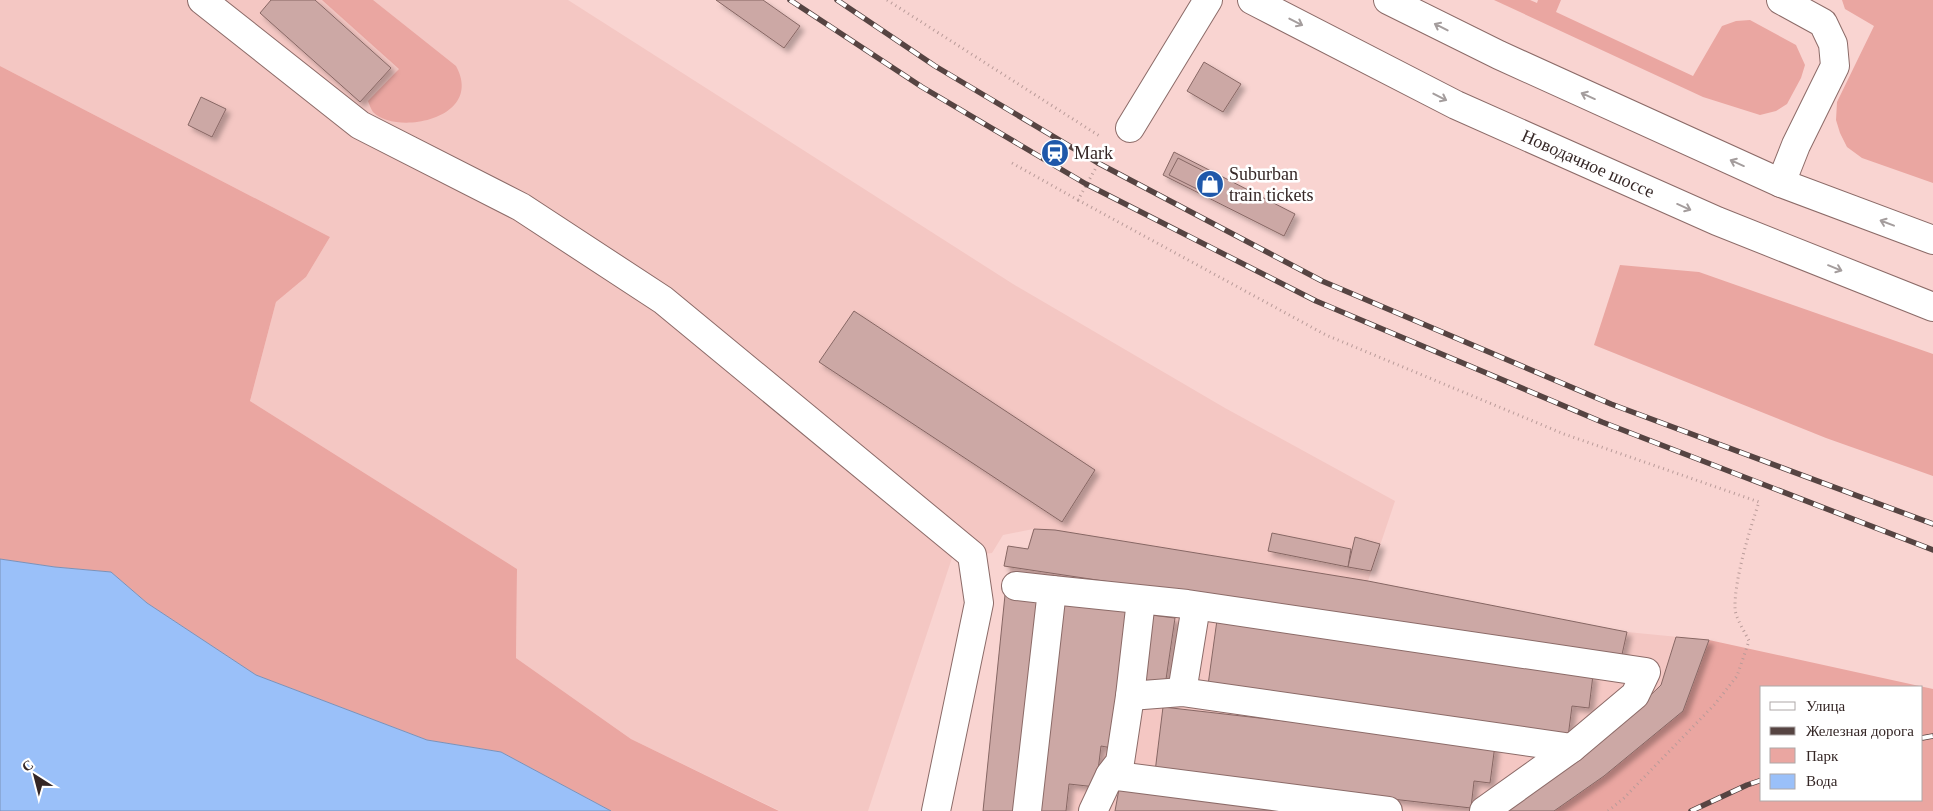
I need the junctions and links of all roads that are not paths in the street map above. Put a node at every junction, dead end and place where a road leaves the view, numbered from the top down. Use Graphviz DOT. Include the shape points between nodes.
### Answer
graph roads {
  1 [pos="202,0"];
  2 [pos="1208,0"];
  3 [pos="1252,0"];
  4 [pos="1388,0"];
  5 [pos="1781,0"];
  6 [pos="1120,135"];
  7 [pos="1781,183"];
  8 [pos="1933,240"];
  9 [pos="1933,307"];
  10 [pos="1016,586"];
  11 [pos="1052,590"];
  12 [pos="1141,600"];
  13 [pos="1196,606"];
  14 [pos="1182,692"];
  15 [pos="1130,696"];
  16 [pos="1572,748"];
  17 [pos="1110,775"];
  18 [pos="936,811"];
  19 [pos="1027,811"];
  20 [pos="1093,811"];
  21 [pos="1388,811"];
  22 [pos="1484,811"];
  1 -- 18 [label="main road" via="360,125 521,207 663,300 972,555 979,603"];
  2 -- 6 [label="main road"];
  3 -- 9 [label="main road, Новодачное шоссе, one-way" via="1456,105 1717,221"];
  7 -- 4 [label="main road, one-way" via="1499,56"];
  5 -- 7 [label="main road" via="1823,23 1833,44 1835,66"];
  8 -- 7 [label="main road, one-way"];
  10 -- 11 [label="main road"];
  11 -- 12 [label="main road"];
  11 -- 19 [label="main road"];
  12 -- 13 [label="main road"];
  12 -- 15 [label="main road"];
  13 -- 14 [label="main road"];
  13 -- 16 [label="main road" via="1646,672 1634,695"];
  14 -- 15 [label="main road"];
  14 -- 16 [label="main road"];
  15 -- 17 [label="main road" via="1120,762"];
  16 -- 22 [label="main road"];
  17 -- 20 [label="main road"];
  17 -- 21 [label="main road"];
}
